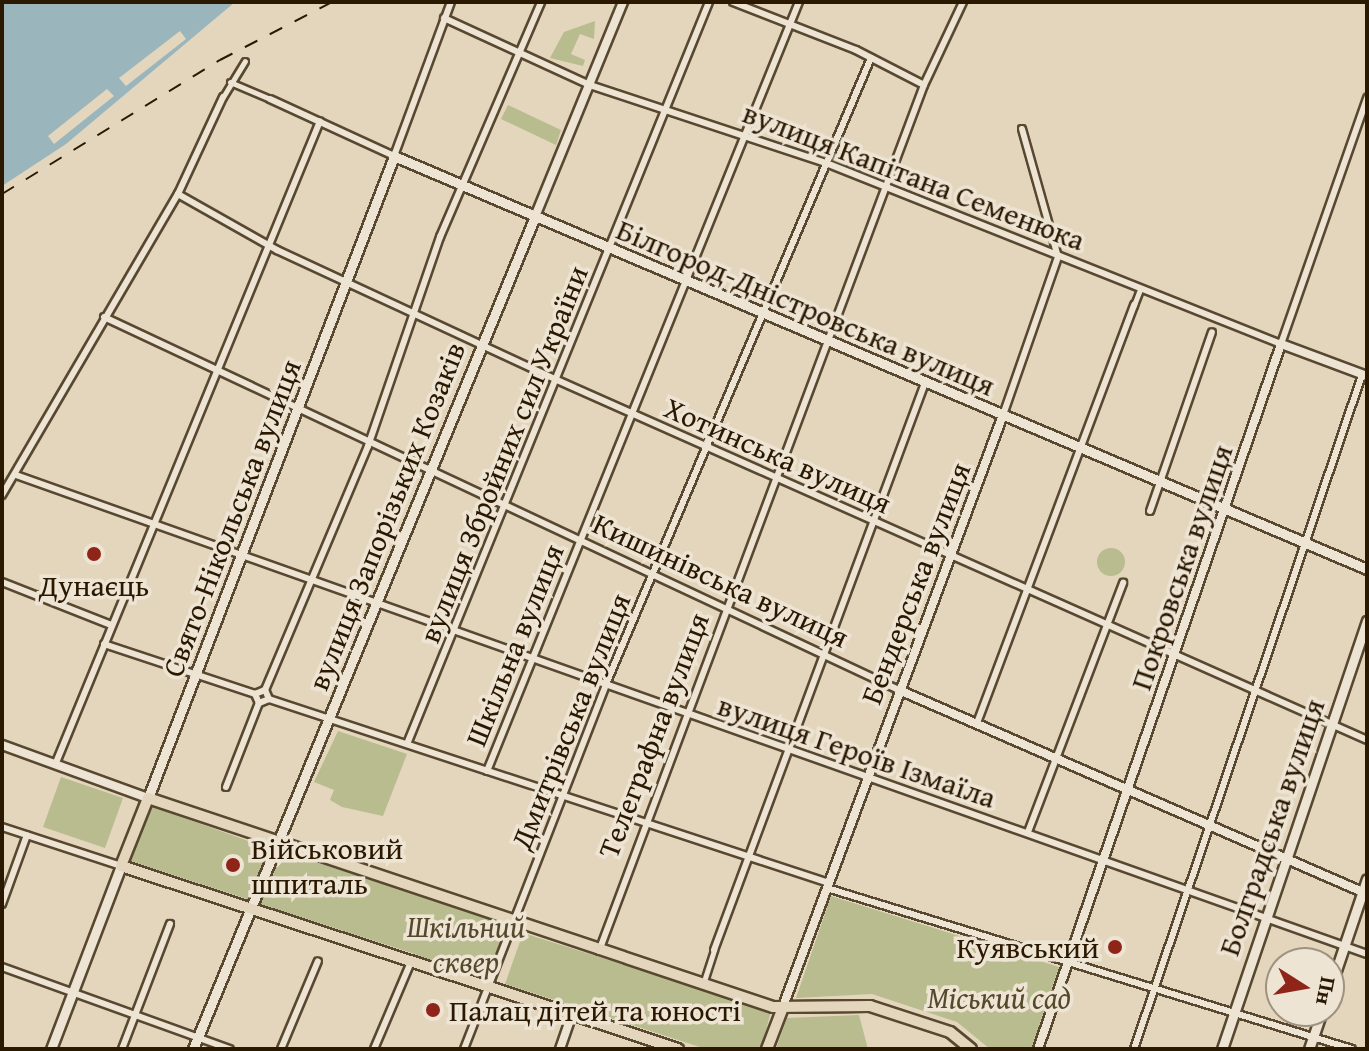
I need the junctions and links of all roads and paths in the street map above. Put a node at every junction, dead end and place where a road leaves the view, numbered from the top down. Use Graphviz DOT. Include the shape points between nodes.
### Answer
graph roads {
  1 [pos="451,2"];
  2 [pos="541,2"];
  3 [pos="623,2"];
  4 [pos="709,2"];
  5 [pos="733,2"];
  6 [pos="799,2"];
  7 [pos="963,2"];
  8 [pos="444,18"];
  9 [pos="790,24"];
  10 [pos="520,52"];
  11 [pos="871,58"];
  12 [pos="245,61"];
  13 [pos="230,82"];
  14 [pos="590,85"];
  15 [pos="924,85"];
  16 [pos="223,97"];
  17 [pos="1367,98"];
  18 [pos="270,99"];
  19 [pos="665,110"];
  20 [pos="320,121"];
  21 [pos="1022,129"];
  22 [pos="742,133"];
  23 [pos="394,156"];
  24 [pos="826,163"];
  25 [pos="463,187"];
  26 [pos="889,189"];
  27 [pos="178,194"];
  28 [pos="534,219"];
  29 [pos="270,246"];
  30 [pos="610,252"];
  31 [pos="1058,257"];
  32 [pos="683,281"];
  33 [pos="347,282"];
  34 [pos="1140,289"];
  35 [pos="1134,305"];
  36 [pos="413,313"];
  37 [pos="764,315"];
  38 [pos="104,317"];
  39 [pos="1217,319"];
  40 [pos="1212,332"];
  41 [pos="826,342"];
  42 [pos="1281,344"];
  43 [pos="483,346"];
  44 [pos="220,370"];
  45 [pos="1364,376"];
  46 [pos="557,380"];
  47 [pos="925,383"];
  48 [pos="300,409"];
  49 [pos="632,414"];
  50 [pos="1003,415"];
  51 [pos="369,441"];
  52 [pos="706,448"];
  53 [pos="1080,448"];
  54 [pos="431,471"];
  55 [pos="16,475"];
  56 [pos="774,478"];
  57 [pos="1161,482"];
  58 [pos="2,495"];
  59 [pos="505,505"];
  60 [pos="1227,509"];
  61 [pos="1150,511"];
  62 [pos="872,522"];
  63 [pos="156,528"];
  64 [pos="580,541"];
  65 [pos="1302,542"];
  66 [pos="242,556"];
  67 [pos="950,556"];
  68 [pos="1367,569"];
  69 [pos="654,574"];
  70 [pos="311,581"];
  71 [pos="2,582"];
  72 [pos="1123,583"];
  73 [pos="1028,590"];
  74 [pos="376,604"];
  75 [pos="726,612"];
  76 [pos="1367,621"];
  77 [pos="111,625"];
  78 [pos="1107,626"];
  79 [pos="455,631"];
  80 [pos="104,644"];
  81 [pos="824,656"];
  82 [pos="1177,657"];
  83 [pos="532,658"];
  84 [pos="196,674"];
  85 [pos="606,684"];
  86 [pos="265,690"];
  87 [pos="899,690"];
  88 [pos="1253,690"];
  89 [pos="255,694"];
  90 [pos="269,699"];
  91 [pos="259,703"];
  92 [pos="683,715"];
  93 [pos="329,718"];
  94 [pos="977,723"];
  95 [pos="1331,725"];
  96 [pos="1367,740"];
  97 [pos="407,744"];
  98 [pos="2,745"];
  99 [pos="785,751"];
  100 [pos="1054,758"];
  101 [pos="55,765"];
  102 [pos="487,771"];
  103 [pos="869,777"];
  104 [pos="226,787"];
  105 [pos="1131,789"];
  106 [pos="148,798"];
  107 [pos="559,798"];
  108 [pos="1208,823"];
  109 [pos="642,824"];
  110 [pos="2,827"];
  111 [pos="1028,832"];
  112 [pos="27,835"];
  113 [pos="279,843"];
  114 [pos="745,857"];
  115 [pos="1286,857"];
  116 [pos="1106,861"];
  117 [pos="121,866"];
  118 [pos="1367,879"];
  119 [pos="828,886"];
  120 [pos="1185,890"];
  121 [pos="1365,893"];
  122 [pos="2,904"];
  123 [pos="251,909"];
  124 [pos="1265,918"];
  125 [pos="170,924"];
  126 [pos="514,924"];
  127 [pos="1344,946"];
  128 [pos="714,950"];
  129 [pos="599,951"];
  130 [pos="1367,954"];
  131 [pos="318,961"];
  132 [pos="411,962"];
  133 [pos="1069,965"];
  134 [pos="2,967"];
  135 [pos="704,981"];
  136 [pos="1154,987"];
  137 [pos="489,988"];
  138 [pos="74,991"];
  139 [pos="782,1010"];
  140 [pos="1233,1012"];
  141 [pos="135,1014"];
  142 [pos="572,1014"];
  143 [pos="1316,1027"];
  144 [pos="1313,1036"];
  145 [pos="198,1037"];
  146 [pos="51,1049"];
  147 [pos="122,1049"];
  148 [pos="193,1049"];
  149 [pos="230,1049"];
  150 [pos="281,1049"];
  151 [pos="374,1049"];
  152 [pos="464,1049"];
  153 [pos="560,1049"];
  154 [pos="676,1049"];
  155 [pos="767,1049"];
  156 [pos="971,1049"];
  157 [pos="1038,1049"];
  158 [pos="1134,1049"];
  159 [pos="1222,1049"];
  160 [pos="1309,1049"];
  161 [pos="1352,1049"];
  1 -- 8 [label="street, Свято-Нікольська вулиця"];
  2 -- 10 [label="street"];
  3 -- 14 [label="street, вулиця Запорізьких Козаків"];
  4 -- 19 [label="street, вулиця Збройних сил України"];
  5 -- 9 [label="street"];
  6 -- 9 [label="street, Шкільна вулиця"];
  7 -- 15 [label="street, Телеграфна вулиця"];
  8 -- 10 [label="street, вулиця Капітана Семенюка"];
  8 -- 23 [label="street, Свято-Нікольська вулиця"];
  9 -- 11 [label="street"];
  9 -- 22 [label="street, Шкільна вулиця"];
  10 -- 14 [label="street, вулиця Капітана Семенюка"];
  10 -- 25 [label="street"];
  11 -- 15 [label="street"];
  11 -- 24 [label="street, Дмитрівська вулиця"];
  12 -- 13 [label="street"];
  13 -- 16 [label="street"];
  13 -- 18 [label="street, Білгород-Дністровська вулиця"];
  14 -- 19 [label="street, вулиця Капітана Семенюка"];
  14 -- 28 [label="street, вулиця Запорізьких Козаків"];
  15 -- 26 [label="street, Телеграфна вулиця"];
  16 -- 27 [label="street"];
  17 -- 42 [label="street, Покровська вулиця"];
  18 -- 20 [label="street, Білгород-Дністровська вулиця"];
  19 -- 22 [label="street, вулиця Капітана Семенюка"];
  19 -- 30 [label="street, вулиця Збройних сил України"];
  20 -- 23 [label="street, Білгород-Дністровська вулиця"];
  20 -- 29 [label="street"];
  21 -- 31 [label="street"];
  22 -- 24 [label="street, вулиця Капітана Семенюка"];
  22 -- 32 [label="street, Шкільна вулиця"];
  23 -- 25 [label="main road, Білгород-Дністровська вулиця"];
  23 -- 33 [label="main road, Свято-Нікольська вулиця"];
  24 -- 26 [label="street, вулиця Капітана Семенюка"];
  24 -- 37 [label="street, Дмитрівська вулиця"];
  25 -- 28 [label="main road, Білгород-Дністровська вулиця"];
  25 -- 36 [label="street"];
  26 -- 31 [label="street, вулиця Капітана Семенюка"];
  26 -- 41 [label="street, Телеграфна вулиця"];
  27 -- 29 [label="street, Хотинська вулиця"];
  27 -- 38 [label="street"];
  28 -- 30 [label="main road, Білгород-Дністровська вулиця"];
  28 -- 43 [label="main road, вулиця Запорізьких Козаків"];
  29 -- 33 [label="street, Хотинська вулиця"];
  29 -- 44 [label="street"];
  30 -- 32 [label="main road, Білгород-Дністровська вулиця"];
  30 -- 46 [label="street, вулиця Збройних сил України"];
  31 -- 34 [label="street, вулиця Капітана Семенюка"];
  31 -- 50 [label="street, Бендерська вулиця"];
  32 -- 37 [label="main road, Білгород-Дністровська вулиця"];
  32 -- 49 [label="street, Шкільна вулиця"];
  33 -- 36 [label="street, Хотинська вулиця"];
  33 -- 48 [label="main road, Свято-Нікольська вулиця"];
  34 -- 35 [label="street"];
  34 -- 39 [label="street, вулиця Капітана Семенюка"];
  35 -- 53 [label="street"];
  36 -- 43 [label="street, Хотинська вулиця"];
  36 -- 51 [label="street"];
  37 -- 41 [label="main road, Білгород-Дністровська вулиця"];
  37 -- 52 [label="street, Дмитрівська вулиця"];
  38 -- 44 [label="street, Кишинівська вулиця"];
  38 -- 55 [label="street"];
  39 -- 40 [label="street"];
  39 -- 42 [label="street, вулиця Капітана Семенюка"];
  40 -- 57 [label="street"];
  41 -- 47 [label="main road, Білгород-Дністровська вулиця"];
  41 -- 56 [label="street, Телеграфна вулиця"];
  42 -- 45 [label="street, вулиця Капітана Семенюка"];
  42 -- 60 [label="street, Покровська вулиця"];
  43 -- 46 [label="street, Хотинська вулиця"];
  43 -- 54 [label="main road, вулиця Запорізьких Козаків"];
  44 -- 48 [label="street, Кишинівська вулиця"];
  44 -- 63 [label="street"];
  45 -- 65 [label="street"];
  46 -- 49 [label="street, Хотинська вулиця"];
  46 -- 59 [label="street, вулиця Збройних сил України"];
  47 -- 50 [label="main road, Білгород-Дністровська вулиця"];
  47 -- 62 [label="street"];
  48 -- 51 [label="street, Кишинівська вулиця"];
  48 -- 66 [label="main road, Свято-Нікольська вулиця"];
  49 -- 52 [label="street, Хотинська вулиця"];
  49 -- 64 [label="street, Шкільна вулиця"];
  50 -- 53 [label="main road, Білгород-Дністровська вулиця"];
  50 -- 67 [label="street, Бендерська вулиця"];
  51 -- 54 [label="street, Кишинівська вулиця"];
  51 -- 70 [label="street"];
  52 -- 56 [label="street, Хотинська вулиця"];
  52 -- 69 [label="street, Дмитрівська вулиця"];
  53 -- 57 [label="main road, Білгород-Дністровська вулиця"];
  53 -- 73 [label="street"];
  54 -- 59 [label="street, Кишинівська вулиця"];
  54 -- 74 [label="main road, вулиця Запорізьких Козаків"];
  55 -- 58 [label="street"];
  55 -- 63 [label="street, вулиця Героїв Ізмаїла"];
  56 -- 62 [label="street, Хотинська вулиця"];
  56 -- 75 [label="street, Телеграфна вулиця"];
  57 -- 60 [label="main road, Білгород-Дністровська вулиця"];
  57 -- 61 [label="street"];
  59 -- 64 [label="street, Кишинівська вулиця"];
  59 -- 79 [label="street, вулиця Збройних сил України"];
  60 -- 65 [label="main road, Білгород-Дністровська вулиця"];
  60 -- 82 [label="street, Покровська вулиця"];
  62 -- 67 [label="street, Хотинська вулиця"];
  62 -- 81 [label="street"];
  63 -- 66 [label="street, вулиця Героїв Ізмаїла"];
  63 -- 77 [label="street"];
  64 -- 69 [label="street, Кишинівська вулиця"];
  64 -- 83 [label="street, Шкільна вулиця"];
  65 -- 68 [label="main road, Білгород-Дністровська вулиця"];
  65 -- 88 [label="street"];
  66 -- 70 [label="street, вулиця Героїв Ізмаїла"];
  66 -- 84 [label="main road, Свято-Нікольська вулиця"];
  67 -- 73 [label="street, Хотинська вулиця"];
  67 -- 87 [label="street, Бендерська вулиця"];
  69 -- 75 [label="street, Кишинівська вулиця"];
  69 -- 85 [label="street, Дмитрівська вулиця"];
  70 -- 74 [label="street, вулиця Героїв Ізмаїла"];
  70 -- 86 [label="street"];
  71 -- 77 [label="street"];
  72 -- 78 [label="street"];
  73 -- 78 [label="street, Хотинська вулиця"];
  73 -- 94 [label="street"];
  74 -- 79 [label="street, вулиця Героїв Ізмаїла"];
  74 -- 93 [label="main road, вулиця Запорізьких Козаків"];
  75 -- 81 [label="street, Кишинівська вулиця"];
  75 -- 92 [label="street, Телеграфна вулиця"];
  76 -- 95 [label="main road, Болградська вулиця"];
  77 -- 80 [label="street"];
  78 -- 82 [label="street, Хотинська вулиця"];
  78 -- 100 [label="street"];
  79 -- 83 [label="street, вулиця Героїв Ізмаїла"];
  79 -- 97 [label="street, вулиця Збройних сил України"];
  80 -- 84 [label="street"];
  80 -- 101 [label="street"];
  81 -- 87 [label="street, Кишинівська вулиця"];
  81 -- 99 [label="street"];
  82 -- 88 [label="street, Хотинська вулиця"];
  82 -- 105 [label="street, Покровська вулиця"];
  83 -- 85 [label="street, вулиця Героїв Ізмаїла"];
  83 -- 102 [label="street, Шкільна вулиця"];
  84 -- 89 [label="street"];
  84 -- 106 [label="main road, Свято-Нікольська вулиця"];
  85 -- 92 [label="street, вулиця Героїв Ізмаїла"];
  85 -- 107 [label="street, Дмитрівська вулиця"];
  86 -- 89 [label="street"];
  86 -- 90 [label="street"];
  87 -- 94 [label="street, Кишинівська вулиця"];
  87 -- 103 [label="street, Бендерська вулиця"];
  88 -- 95 [label="street, Хотинська вулиця"];
  88 -- 108 [label="street"];
  89 -- 91 [label="street"];
  90 -- 91 [label="street"];
  90 -- 93 [label="street"];
  91 -- 104 [label="street"];
  92 -- 99 [label="street, вулиця Героїв Ізмаїла"];
  92 -- 109 [label="street, Телеграфна вулиця"];
  93 -- 97 [label="street"];
  93 -- 113 [label="main road, вулиця Запорізьких Козаків"];
  94 -- 100 [label="street, Кишинівська вулиця"];
  95 -- 96 [label="street, Хотинська вулиця"];
  95 -- 115 [label="main road, Болградська вулиця"];
  97 -- 102 [label="street"];
  98 -- 101 [label="street"];
  99 -- 103 [label="street, вулиця Героїв Ізмаїла"];
  99 -- 114 [label="street"];
  100 -- 105 [label="street, Кишинівська вулиця"];
  100 -- 111 [label="street"];
  101 -- 106 [label="street"];
  102 -- 107 [label="street"];
  103 -- 111 [label="street, вулиця Героїв Ізмаїла"];
  103 -- 119 [label="street, Бендерська вулиця"];
  105 -- 108 [label="street, Кишинівська вулиця"];
  105 -- 116 [label="street, Покровська вулиця"];
  106 -- 113 [label="main road"];
  106 -- 117 [label="main road, Свято-Нікольська вулиця"];
  107 -- 109 [label="street"];
  107 -- 126 [label="street, Дмитрівська вулиця"];
  108 -- 115 [label="street, Кишинівська вулиця"];
  108 -- 120 [label="street"];
  109 -- 114 [label="street"];
  109 -- 129 [label="street, Телеграфна вулиця"];
  110 -- 112 [label="street"];
  111 -- 116 [label="street, вулиця Героїв Ізмаїла"];
  112 -- 117 [label="street"];
  112 -- 122 [label="street"];
  113 -- 123 [label="main road, вулиця Запорізьких Козаків"];
  113 -- 126 [label="main road"];
  114 -- 119 [label="street"];
  114 -- 128 [label="street"];
  115 -- 121 [label="street, Кишинівська вулиця"];
  115 -- 124 [label="main road, Болградська вулиця"];
  116 -- 120 [label="street, вулиця Героїв Ізмаїла"];
  116 -- 133 [label="street, Покровська вулиця"];
  117 -- 123 [label="main road"];
  117 -- 138 [label="main road, Свято-Нікольська вулиця"];
  118 -- 121 [label="main road"];
  119 -- 133 [label="street"];
  119 -- 139 [label="street, Бендерська вулиця"];
  120 -- 124 [label="street, вулиця Героїв Ізмаїла"];
  120 -- 136 [label="street"];
  121 -- 127 [label="main road"];
  123 -- 132 [label="main road"];
  123 -- 145 [label="main road, вулиця Запорізьких Козаків"];
  124 -- 127 [label="street, вулиця Героїв Ізмаїла"];
  124 -- 140 [label="main road, Болградська вулиця"];
  125 -- 141 [label="street"];
  126 -- 129 [label="main road"];
  126 -- 137 [label="street, Дмитрівська вулиця"];
  127 -- 130 [label="street, вулиця Героїв Ізмаїла"];
  128 -- 135 [label="street"];
  129 -- 139 [label="main road"];
  131 -- 150 [label="street"];
  132 -- 137 [label="main road"];
  132 -- 151 [label="street"];
  133 -- 136 [label="street"];
  133 -- 157 [label="street, Покровська вулиця"];
  134 -- 138 [label="street"];
  136 -- 140 [label="street"];
  136 -- 158 [label="street"];
  137 -- 142 [label="main road"];
  137 -- 152 [label="street, Дмитрівська вулиця"];
  138 -- 141 [label="street"];
  138 -- 146 [label="main road, Свято-Нікольська вулиця"];
  139 -- 155 [label="main road, Бендерська вулиця"];
  139 -- 156 [label="main road" via="870,1006 950,1032"];
  140 -- 144 [label="street"];
  140 -- 159 [label="main road, Болградська вулиця"];
  141 -- 145 [label="street"];
  141 -- 147 [label="street"];
  142 -- 153 [label="street"];
  142 -- 154 [label="main road"];
  143 -- 144 [label="main road"];
  144 -- 160 [label="main road"];
  144 -- 161 [label="street"];
  145 -- 148 [label="main road, вулиця Запорізьких Козаків"];
  145 -- 149 [label="street"];
}
